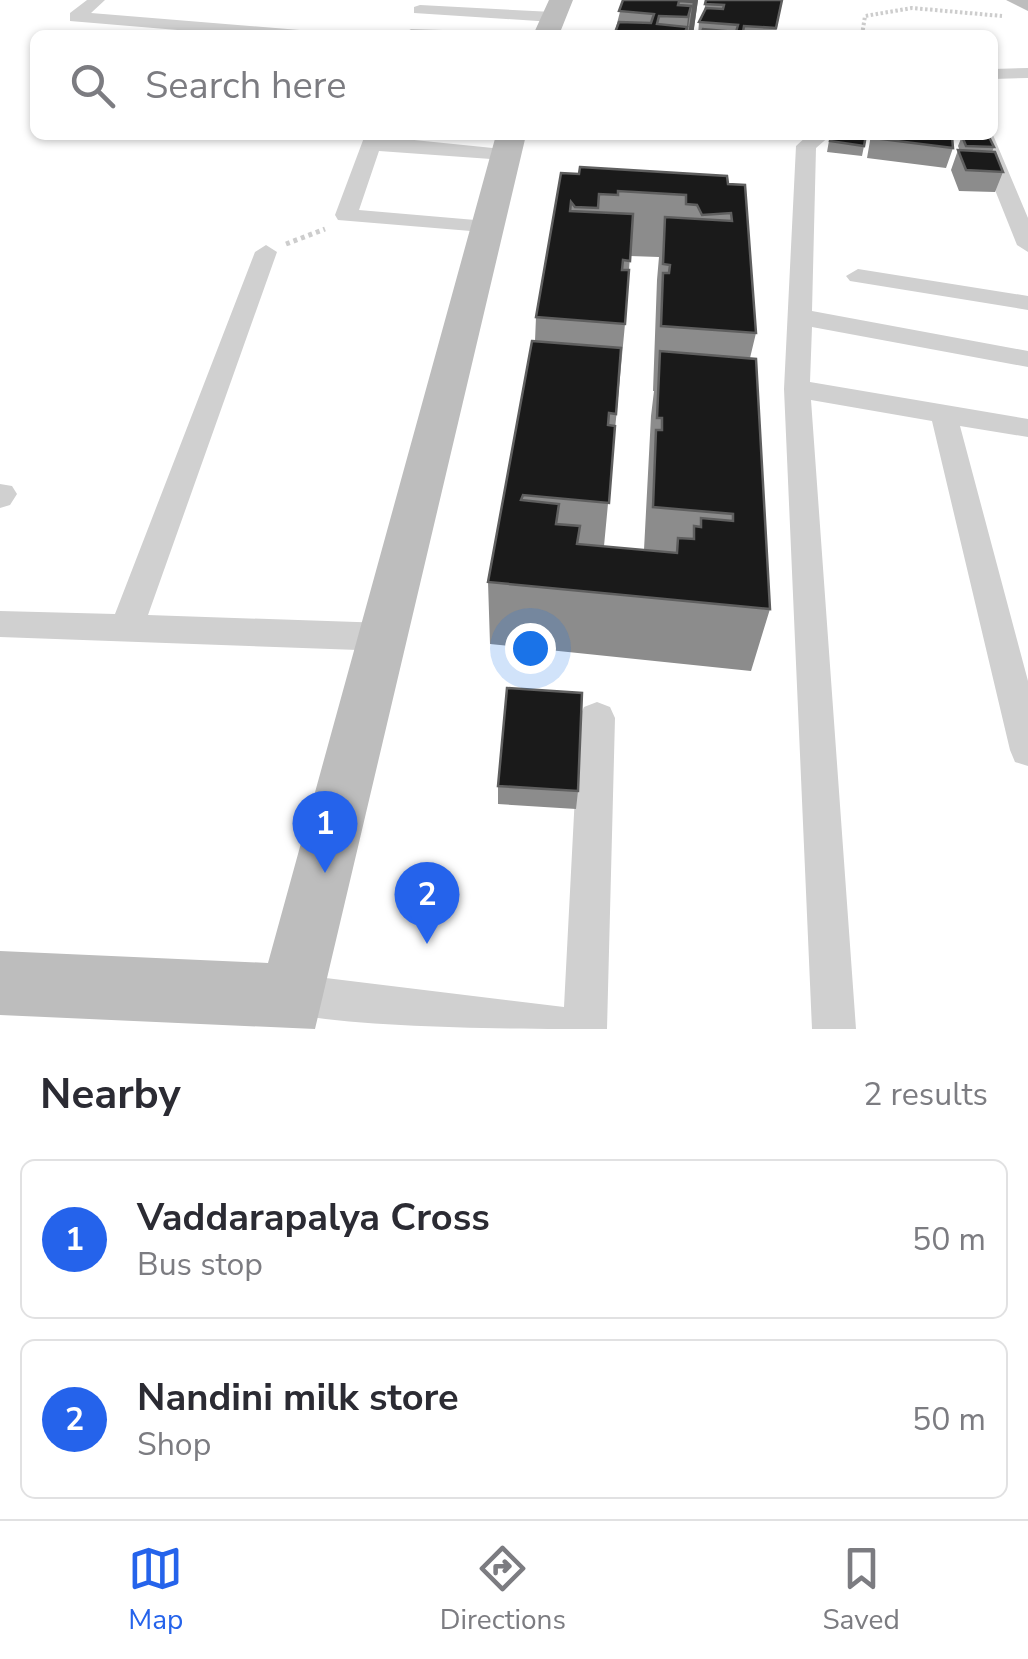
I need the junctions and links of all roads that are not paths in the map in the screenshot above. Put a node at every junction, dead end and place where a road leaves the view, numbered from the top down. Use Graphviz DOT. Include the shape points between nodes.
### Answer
graph roads {
  1 [pos="97,0"];
  2 [pos="421,5"];
  3 [pos="553,17"];
  4 [pos="234,30"];
  5 [pos="412,30"];
  6 [pos="1028,73"];
  7 [pos="998,74"];
  8 [pos="373,140"];
  9 [pos="814,140"];
  10 [pos="986,140"];
  11 [pos="508,144"];
  12 [pos="487,228"];
  13 [pos="1028,246"];
  14 [pos="266,252"];
  15 [pos="858,276"];
  16 [pos="1028,303"];
  17 [pos="801,317"];
  18 [pos="1028,358"];
  19 [pos="797,389"];
  20 [pos="943,412"];
  21 [pos="1028,428"];
  22 [pos="0,624"];
  23 [pos="126,630"];
  24 [pos="386,637"];
  25 [pos="598,718"];
  26 [pos="1028,750"];
  27 [pos="0,983"];
  28 [pos="288,1013"];
  29 [pos="564,1029"];
  30 [pos="585,1029"];
  31 [pos="834,1029"];
  1 -- 4 [label="street" via="76,18"];
  2 -- 3 [label="street"];
  2 -- 5 [label="street"];
  6 -- 7 [label="street"];
  8 -- 11 [label="street"];
  8 -- 12 [label="street" via="346,215"];
  9 -- 17 [label="street" via="806,146"];
  10 -- 13 [label="street"];
  11 -- 12 [label="street"];
  12 -- 24 [label="street"];
  14 -- 23 [label="street"];
  15 -- 16 [label="street"];
  17 -- 18 [label="street"];
  17 -- 19 [label="street"];
  19 -- 20 [label="street"];
  19 -- 31 [label="street"];
  20 -- 21 [label="street"];
  20 -- 26 [label="street"];
  22 -- 23 [label="street"];
  23 -- 24 [label="street"];
  24 -- 28 [label="street"];
  25 -- 30 [label="street"];
  27 -- 28 [label="street"];
  28 -- 29 [label="street"];
}
